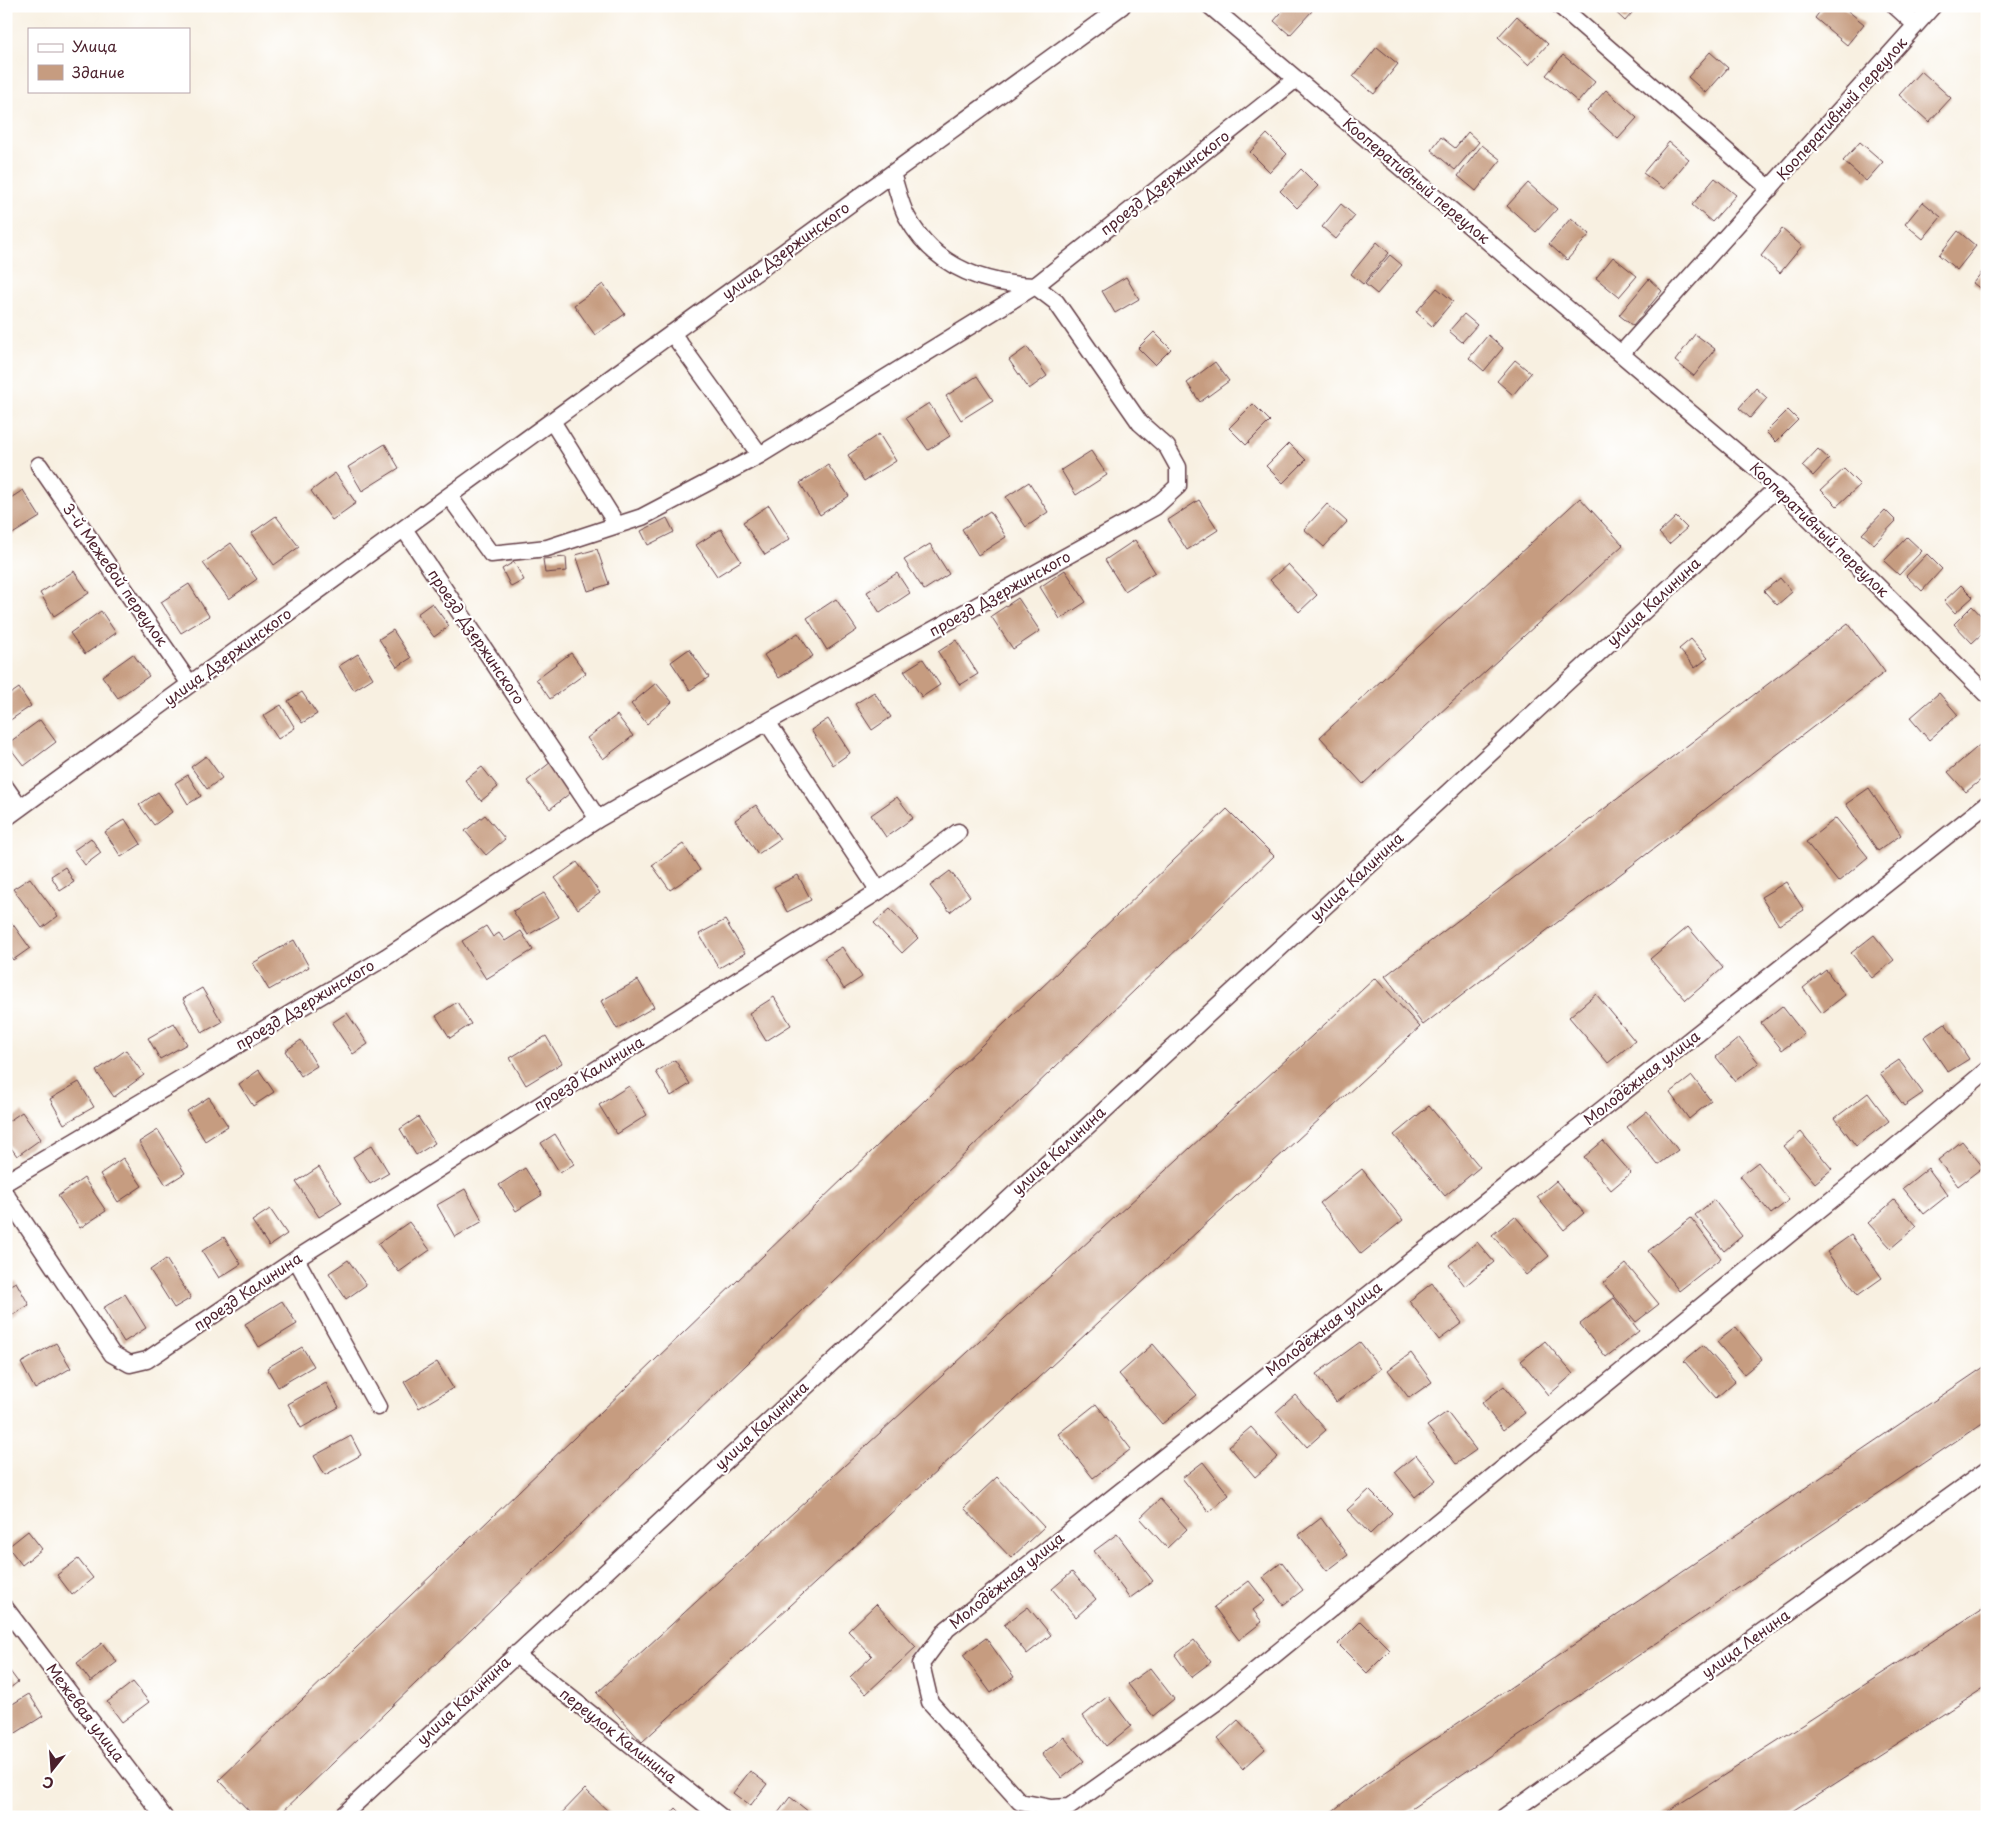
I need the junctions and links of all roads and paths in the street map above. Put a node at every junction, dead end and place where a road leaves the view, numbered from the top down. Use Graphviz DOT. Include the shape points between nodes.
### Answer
graph roads {
  1 [pos="1122,6"];
  2 [pos="1210,6"];
  3 [pos="1560,6"];
  4 [pos="1895,6"];
  5 [pos="1933,6"];
  6 [pos="1916,26"];
  7 [pos="1296,79"];
  8 [pos="892,174"];
  9 [pos="1770,189"];
  10 [pos="1035,286"];
  11 [pos="672,334"];
  12 [pos="1621,354"];
  13 [pos="552,421"];
  14 [pos="760,455"];
  15 [pos="39,465"];
  16 [pos="1778,487"];
  17 [pos="449,496"];
  18 [pos="616,525"];
  19 [pos="404,529"];
  20 [pos="190,684"];
  21 [pos="1987,695"];
  22 [pos="767,722"];
  23 [pos="6,788"];
  24 [pos="1987,804"];
  25 [pos="20,808"];
  26 [pos="6,818"];
  27 [pos="598,819"];
  28 [pos="958,832"];
  29 [pos="879,891"];
  30 [pos="1987,1070"];
  31 [pos="6,1182"];
  32 [pos="6,1195"];
  33 [pos="296,1259"];
  34 [pos="378,1407"];
  35 [pos="1987,1470"];
  36 [pos="6,1609"];
  37 [pos="514,1654"];
  38 [pos="164,1817"];
  39 [pos="341,1817"];
  40 [pos="721,1817"];
  41 [pos="1504,1817"];
  1 -- 8 [label="street, улица Дзержинского"];
  2 -- 7 [label="street, Кооперативный переулок"];
  3 -- 9 [label="street, Кооперативный переулок"];
  4 -- 6 [label="street"];
  5 -- 6 [label="street, Кооперативный переулок"];
  6 -- 9 [label="street, Кооперативный переулок"];
  7 -- 10 [label="street, проезд Дзержинского"];
  7 -- 12 [label="street, Кооперативный переулок"];
  8 -- 10 [label="street" via="906,216 926,244 952,266 978,277 1011,285"];
  8 -- 11 [label="street, улица Дзержинского"];
  9 -- 12 [label="street, Кооперативный переулок"];
  10 -- 14 [label="street, проезд Дзержинского"];
  10 -- 22 [label="street, проезд Дзержинского" via="1056,302 1140,423 1167,448 1178,467 1178,486 1155,508"];
  11 -- 13 [label="street, улица Дзержинского"];
  11 -- 14 [label="street"];
  12 -- 16 [label="street, Кооперативный переулок"];
  13 -- 17 [label="street, улица Дзержинского"];
  13 -- 18 [label="street"];
  14 -- 18 [label="street" via="642,516"];
  15 -- 20 [label="street, 3-й Межевой переулок"];
  16 -- 21 [label="street, Кооперативный переулок"];
  16 -- 37 [label="street, улица Калинина"];
  17 -- 18 [label="street" via="491,554 547,548"];
  17 -- 19 [label="street, улица Дзержинского"];
  19 -- 20 [label="street, улица Дзержинского"];
  19 -- 27 [label="street, проезд Дзержинского"];
  20 -- 25 [label="street, улица Дзержинского"];
  22 -- 27 [label="street, проезд Дзержинского"];
  22 -- 29 [label="street"];
  23 -- 25 [label="street"];
  24 -- 30 [label="street, Молодёжная улица" via="947,1629 921,1664 930,1702 1020,1802 1051,1808 1069,1807 1218,1701"];
  25 -- 26 [label="street, улица Дзержинского"];
  27 -- 31 [label="street, проезд Дзержинского" via="386,957"];
  28 -- 29 [label="street, проезд Калинина"];
  29 -- 33 [label="street, проезд Калинина"];
  32 -- 33 [label="street, проезд Калинина" via="112,1354 130,1364 147,1360"];
  33 -- 34 [label="street"];
  35 -- 41 [label="street, улица Ленина"];
  36 -- 38 [label="street, Межевая улица"];
  37 -- 39 [label="street, улица Калинина"];
  37 -- 40 [label="street, переулок Калинина"];
}
